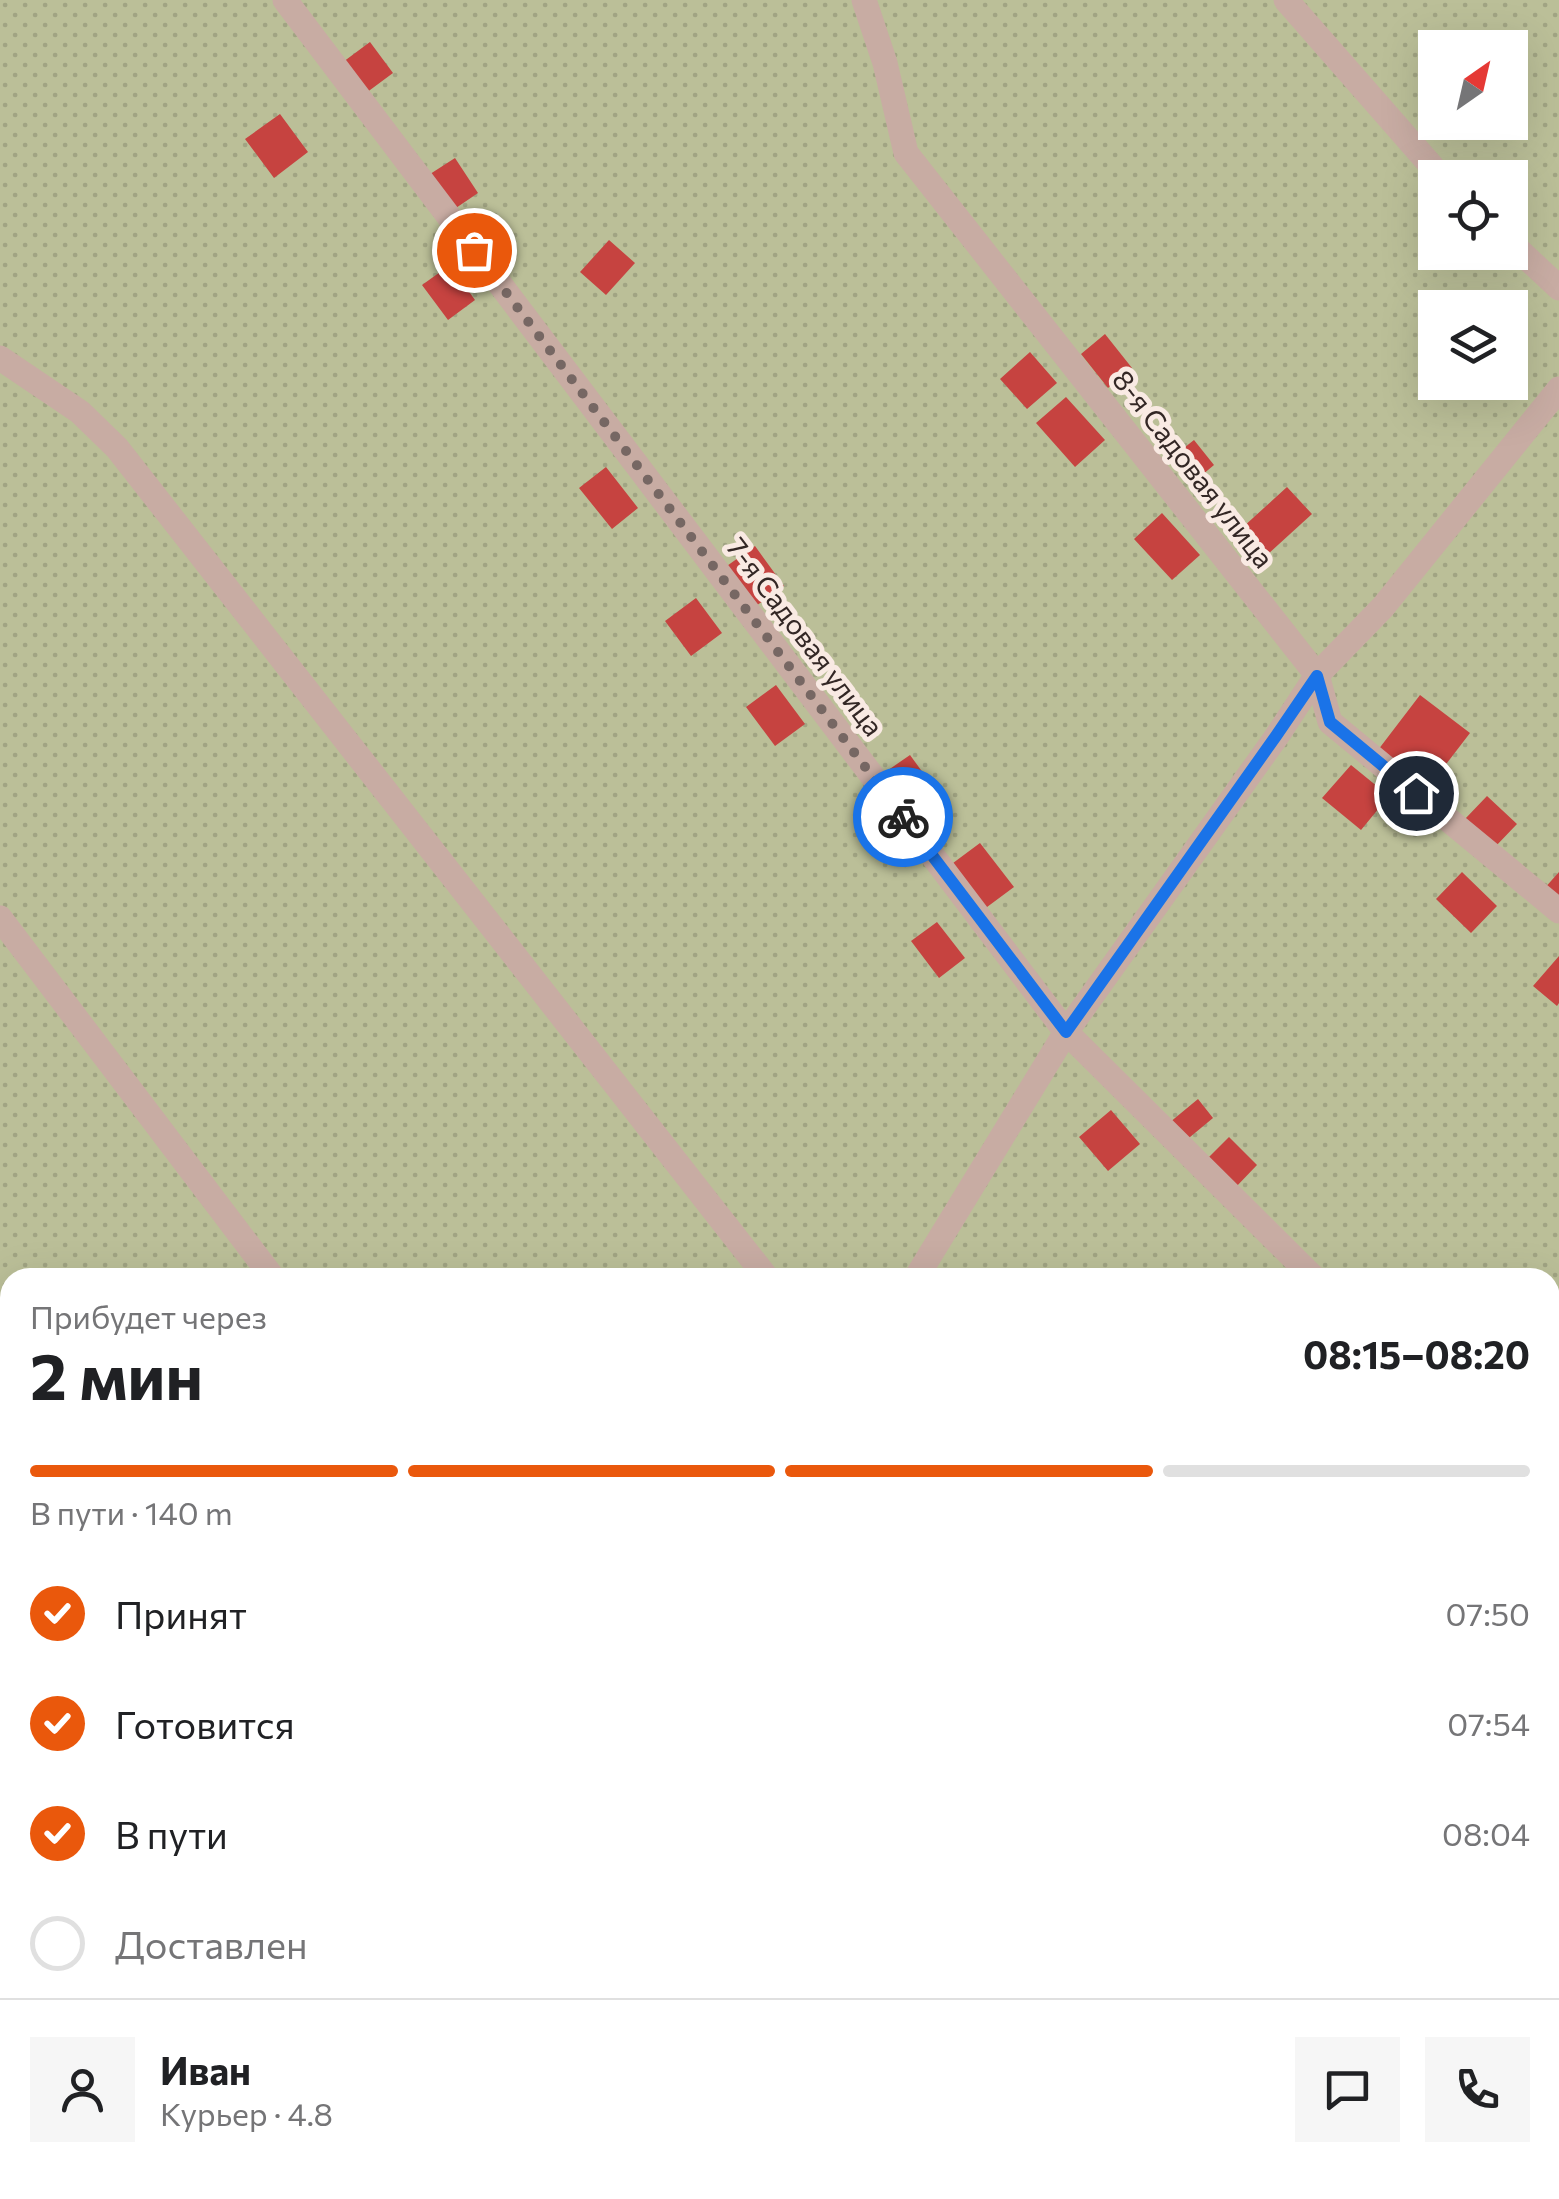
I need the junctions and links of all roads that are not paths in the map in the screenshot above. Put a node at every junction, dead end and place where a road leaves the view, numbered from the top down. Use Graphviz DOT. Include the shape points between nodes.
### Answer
graph roads {
  1 [pos="285,0"];
  2 [pos="864,0"];
  3 [pos="1286,0"];
  4 [pos="1426,160"];
  5 [pos="1528,259"];
  6 [pos="1559,288"];
  7 [pos="0,358"];
  8 [pos="1559,389"];
  9 [pos="1317,676"];
  10 [pos="1559,911"];
  11 [pos="0,918"];
  12 [pos="1066,1032"];
  13 [pos="264,1268"];
  14 [pos="758,1268"];
  15 [pos="922,1268"];
  16 [pos="1304,1268"];
  1 -- 12 [label="lane, 7-я Садовая улица"];
  2 -- 9 [label="lane, 8-я Садовая улица" via="906,153"];
  3 -- 4 [label="lane"];
  5 -- 6 [label="lane"];
  7 -- 14 [label="lane" via="80,412 118,448"];
  8 -- 9 [label="lane" via="1383,607"];
  9 -- 10 [label="lane, 8-я Садовая улица" via="1330,722"];
  9 -- 12 [label="lane"];
  11 -- 13 [label="lane"];
  12 -- 15 [label="lane"];
  12 -- 16 [label="lane, 7-я Садовая улица"];
}
